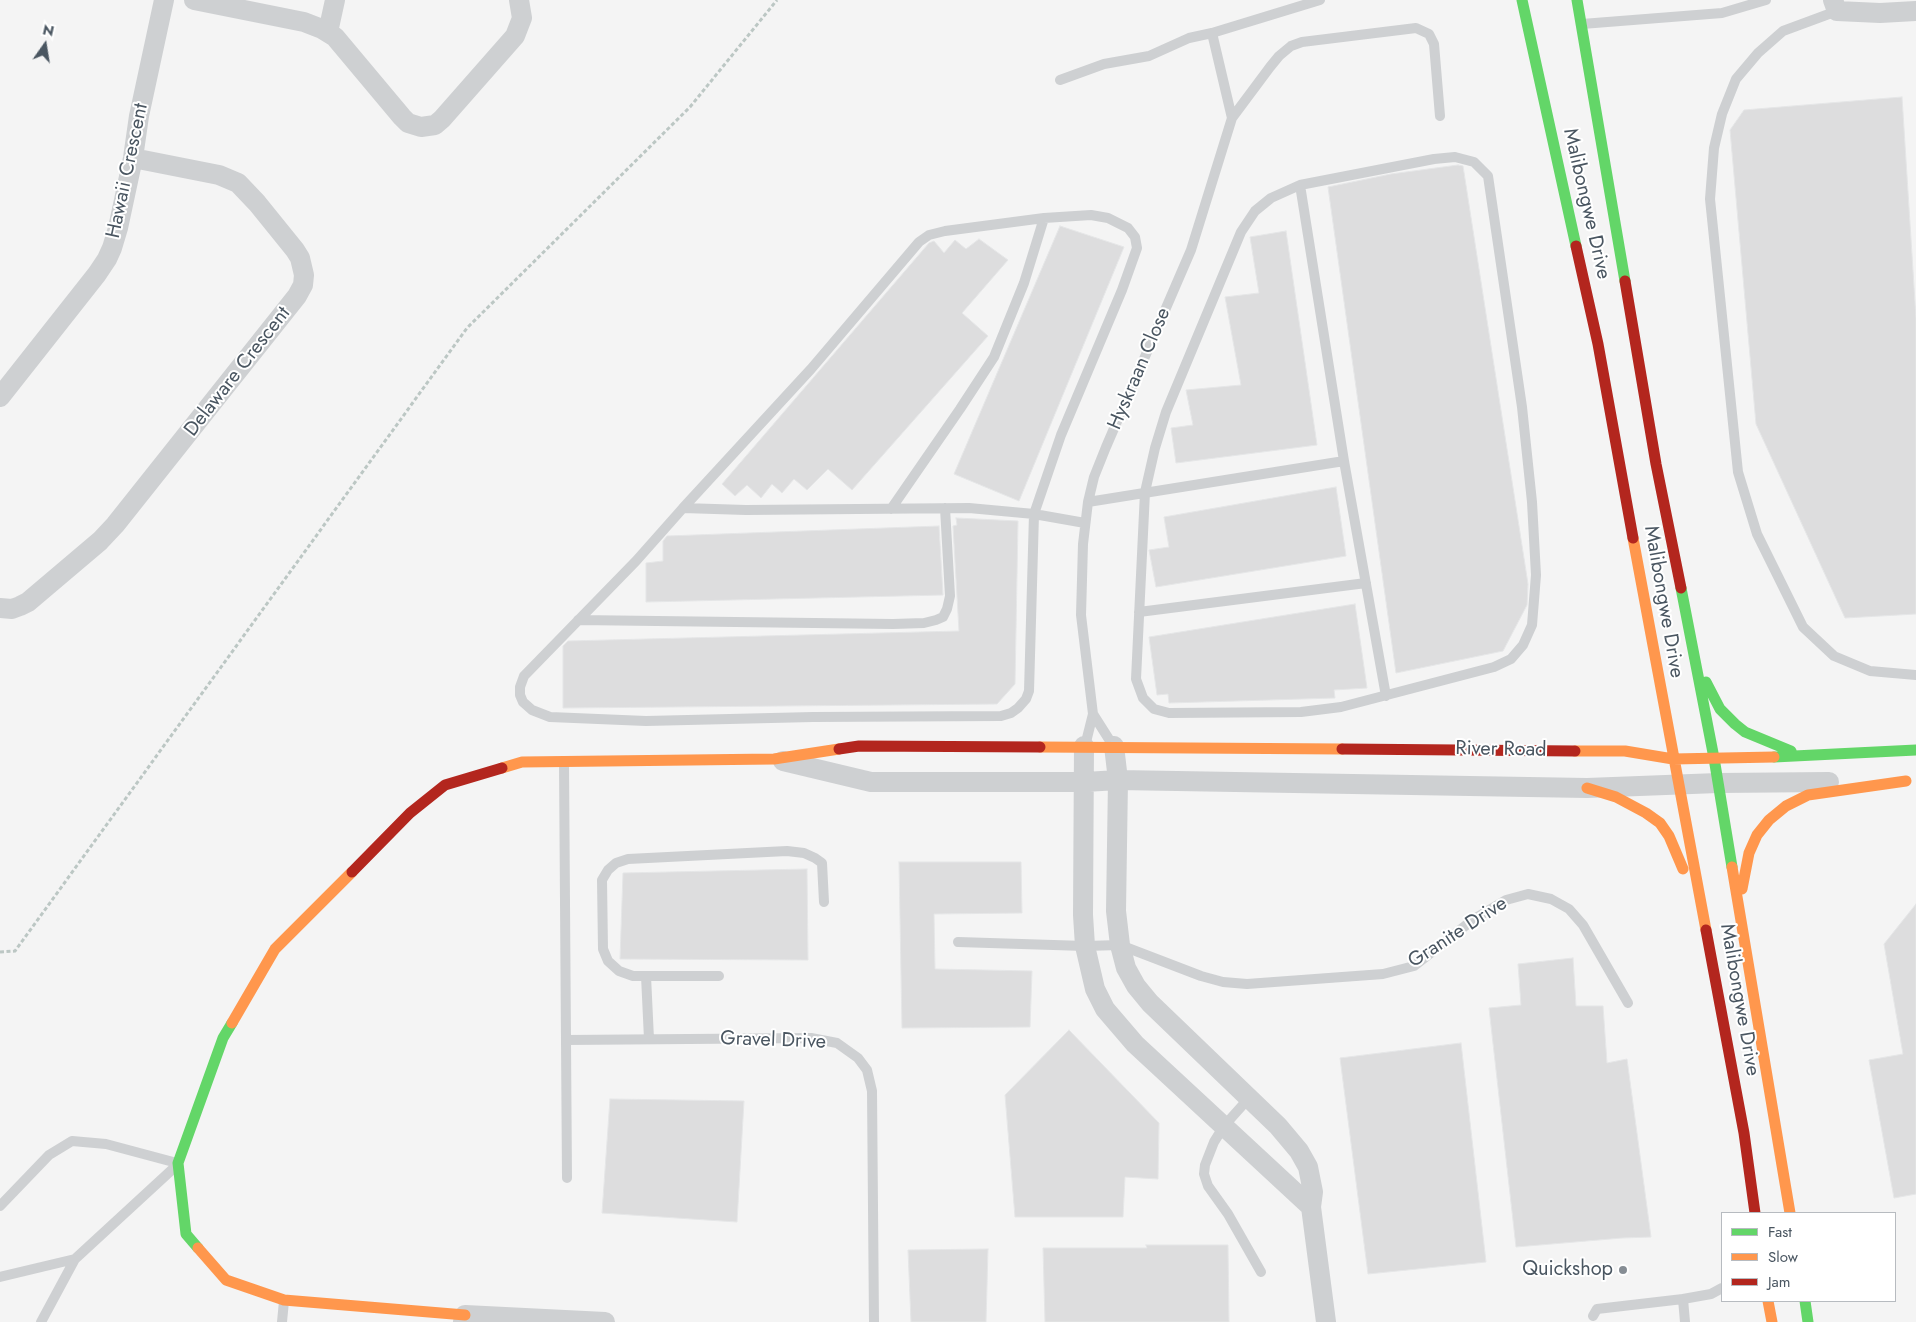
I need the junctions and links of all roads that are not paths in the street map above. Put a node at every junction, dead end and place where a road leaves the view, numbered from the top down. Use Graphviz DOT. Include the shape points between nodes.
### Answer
graph roads {
  1 [pos="164,0"];
  2 [pos="194,0"];
  3 [pos="336,0"];
  4 [pos="519,0"];
  5 [pos="1320,0"];
  6 [pos="1522,0"];
  7 [pos="1577,0"];
  8 [pos="1766,0"];
  9 [pos="1835,6"];
  10 [pos="1916,11"];
  11 [pos="1581,24"];
  12 [pos="328,32"];
  13 [pos="1212,33"];
  14 [pos="1060,80"];
  15 [pos="1440,116"];
  16 [pos="1232,118"];
  17 [pos="133,158"];
  18 [pos="1300,185"];
  19 [pos="1044,218"];
  20 [pos="0,397"];
  21 [pos="1344,461"];
  22 [pos="1145,492"];
  23 [pos="1088,502"];
  24 [pos="682,508"];
  25 [pos="945,508"];
  26 [pos="891,509"];
  27 [pos="1034,514"];
  28 [pos="1085,523"];
  29 [pos="1366,583"];
  30 [pos="0,608"];
  31 [pos="1139,612"];
  32 [pos="578,620"];
  33 [pos="1697,665"];
  34 [pos="1916,675"];
  35 [pos="1386,696"];
  36 [pos="1661,696"];
  37 [pos="1093,714"];
  38 [pos="1654,721"];
  39 [pos="1638,741"];
  40 [pos="1084,746"];
  41 [pos="1114,746"];
  42 [pos="1916,750"];
  43 [pos="1625,752"];
  44 [pos="1805,756"];
  45 [pos="1714,758"];
  46 [pos="774,759"];
  47 [pos="1673,759"];
  48 [pos="564,762"];
  49 [pos="1118,780"];
  50 [pos="1911,781"];
  51 [pos="1085,782"];
  52 [pos="1718,783"];
  53 [pos="1678,785"];
  54 [pos="1587,788"];
  55 [pos="824,902"];
  56 [pos="1739,909"];
  57 [pos="1705,918"];
  58 [pos="958,942"];
  59 [pos="1120,945"];
  60 [pos="1084,946"];
  61 [pos="646,976"];
  62 [pos="719,976"];
  63 [pos="1628,1003"];
  64 [pos="649,1039"];
  65 [pos="566,1040"];
  66 [pos="1249,1098"];
  67 [pos="1224,1126"];
  68 [pos="178,1163"];
  69 [pos="567,1178"];
  70 [pos="0,1206"];
  71 [pos="1311,1207"];
  72 [pos="1755,1212"];
  73 [pos="1790,1212"];
  74 [pos="75,1259"];
  75 [pos="1261,1272"];
  76 [pos="0,1277"];
  77 [pos="1721,1289"];
  78 [pos="1682,1299"];
  79 [pos="284,1300"];
  80 [pos="1768,1302"];
  81 [pos="1805,1302"];
  82 [pos="1593,1316"];
  83 [pos="464,1319"];
  84 [pos="41,1322"];
  85 [pos="282,1322"];
  86 [pos="605,1322"];
  87 [pos="874,1322"];
  88 [pos="1326,1322"];
  89 [pos="1685,1322"];
  90 [pos="1772,1322"];
  91 [pos="1808,1322"];
  1 -- 17 [label="street, Hawaii Crescent"];
  2 -- 12 [label="street" via="315,24"];
  3 -- 12 [label="street"];
  4 -- 12 [label="street" via="522,18 515,36 442,119 429,127 415,125 402,117"];
  5 -- 13 [label="lane"];
  6 -- 36 [label="main road, Malibongwe Drive" via="1598,344"];
  7 -- 11 [label="main road, Malibongwe Drive"];
  8 -- 11 [label="lane" via="1722,12"];
  9 -- 10 [label="street" via="1880,13"];
  9 -- 34 [label="lane" via="1783,31 1758,53 1736,79 1722,114 1714,148 1710,199 1738,472 1757,534 1804,627 1834,656 1870,671"];
  11 -- 33 [label="main road, Malibongwe Drive" via="1656,464"];
  13 -- 14 [label="lane" via="1189,38 1149,56 1104,64"];
  13 -- 16 [label="lane"];
  15 -- 16 [label="lane" via="1434,44 1429,34 1416,28 1291,46 1279,56"];
  16 -- 23 [label="lane, Hyskraan Close" via="1191,250 1106,447"];
  17 -- 20 [label="street, Hawaii Crescent" via="118,228 107,259"];
  17 -- 30 [label="street, Delaware Crescent" via="219,175 245,188 300,258 303,285 115,526 28,602 12,609"];
  18 -- 21 [label="lane"];
  18 -- 22 [label="lane" via="1271,198 1255,211 1241,232 1166,412"];
  18 -- 35 [label="lane" via="1455,157 1474,162 1488,176 1522,408 1532,502 1536,575 1532,625 1523,645 1511,659 1494,667"];
  19 -- 24 [label="lane" via="945,231 919,242 810,369"];
  19 -- 26 [label="lane" via="1024,283 994,357"];
  19 -- 27 [label="lane" via="1091,215 1108,218 1128,228 1135,237 1137,248 1061,435"];
  21 -- 22 [label="lane"];
  21 -- 29 [label="lane"];
  22 -- 23 [label="lane"];
  22 -- 31 [label="lane"];
  23 -- 28 [label="lane, Hyskraan Close"];
  24 -- 26 [label="lane"];
  24 -- 32 [label="lane"];
  25 -- 26 [label="lane"];
  25 -- 27 [label="lane"];
  25 -- 32 [label="lane" via="950,596 943,617 936,620 924,623 836,624"];
  27 -- 28 [label="lane"];
  27 -- 32 [label="lane" via="1030,691 1018,708 1001,716 646,721 550,717 532,710 520,695 524,676"];
  28 -- 37 [label="lane, Hyskraan Close" via="1081,615"];
  29 -- 31 [label="lane"];
  29 -- 35 [label="lane"];
  31 -- 35 [label="lane" via="1136,679 1143,698 1154,709 1168,713 1301,712"];
  33 -- 44 [label="main road" via="1720,709 1735,724 1745,732"];
  33 -- 45 [label="main road, Malibongwe Drive"];
  36 -- 38 [label="main road"];
  36 -- 47 [label="main road, Malibongwe Drive"];
  37 -- 40 [label="lane"];
  37 -- 41 [label="lane"];
  39 -- 43 [label="main road"];
  40 -- 41 [label="main road, River Road"];
  40 -- 46 [label="main road, River Road" via="859,746"];
  40 -- 51 [label="street"];
  41 -- 43 [label="main road, River Road"];
  41 -- 49 [label="street"];
  42 -- 44 [label="main road, River Road"];
  43 -- 47 [label="main road, River Road"];
  44 -- 45 [label="main road, River Road"];
  45 -- 47 [label="main road, River Road"];
  45 -- 52 [label="main road, Malibongwe Drive"];
  46 -- 48 [label="main road, River Road"];
  46 -- 51 [label="street, River Road" via="871,782"];
  47 -- 53 [label="main road, Malibongwe Drive"];
  48 -- 65 [label="lane"];
  48 -- 68 [label="main road, River Road" via="522,762 445,785 410,813 275,949 223,1038"];
  49 -- 51 [label="street, River Road"];
  49 -- 54 [label="street, River Road"];
  49 -- 59 [label="street" via="1116,911"];
  50 -- 52 [label="street, River Road"];
  50 -- 56 [label="main road" via="1808,795 1786,806 1757,835 1749,853"];
  51 -- 60 [label="street"];
  52 -- 53 [label="street, River Road"];
  52 -- 56 [label="main road, Malibongwe Drive"];
  53 -- 54 [label="street, River Road"];
  53 -- 57 [label="main road, Malibongwe Drive"];
  54 -- 57 [label="main road" via="1616,797 1660,823 1670,836"];
  55 -- 61 [label="lane" via="822,863 804,853 787,851 628,859 616,863 602,880 602,949 608,961 619,971"];
  56 -- 73 [label="main road, Malibongwe Drive"];
  57 -- 72 [label="main road, Malibongwe Drive" via="1744,1133"];
  58 -- 60 [label="lane, Granite Drive"];
  59 -- 60 [label="lane, Granite Drive"];
  59 -- 63 [label="lane, Granite Drive" via="1223,982 1247,984 1383,974 1414,966 1474,919 1506,900 1528,894 1551,899 1570,909 1583,925"];
  59 -- 66 [label="street" via="1126,968 1150,1003"];
  60 -- 67 [label="street" via="1095,989 1105,1009 1135,1044"];
  61 -- 62 [label="lane"];
  61 -- 64 [label="lane"];
  64 -- 65 [label="lane, Gravel Drive"];
  64 -- 87 [label="lane, Gravel Drive" via="811,1038 837,1043 858,1058 867,1070 872,1091"];
  65 -- 69 [label="lane"];
  66 -- 67 [label="lane"];
  66 -- 71 [label="street" via="1288,1136 1308,1167 1313,1192"];
  67 -- 71 [label="street"];
  67 -- 75 [label="lane" via="1214,1142 1204,1174 1208,1186"];
  68 -- 70 [label="lane" via="106,1144 72,1141 49,1156"];
  68 -- 74 [label="lane"];
  68 -- 79 [label="main road" via="186,1234 226,1280"];
  71 -- 88 [label="street"];
  74 -- 76 [label="lane"];
  74 -- 84 [label="lane"];
  77 -- 78 [label="lane" via="1711,1294"];
  78 -- 82 [label="lane" via="1597,1309"];
  78 -- 89 [label="lane"];
  79 -- 83 [label="main road"];
  79 -- 85 [label="lane"];
  80 -- 90 [label="main road"];
  81 -- 91 [label="main road"];
  83 -- 86 [label="street"];
}
